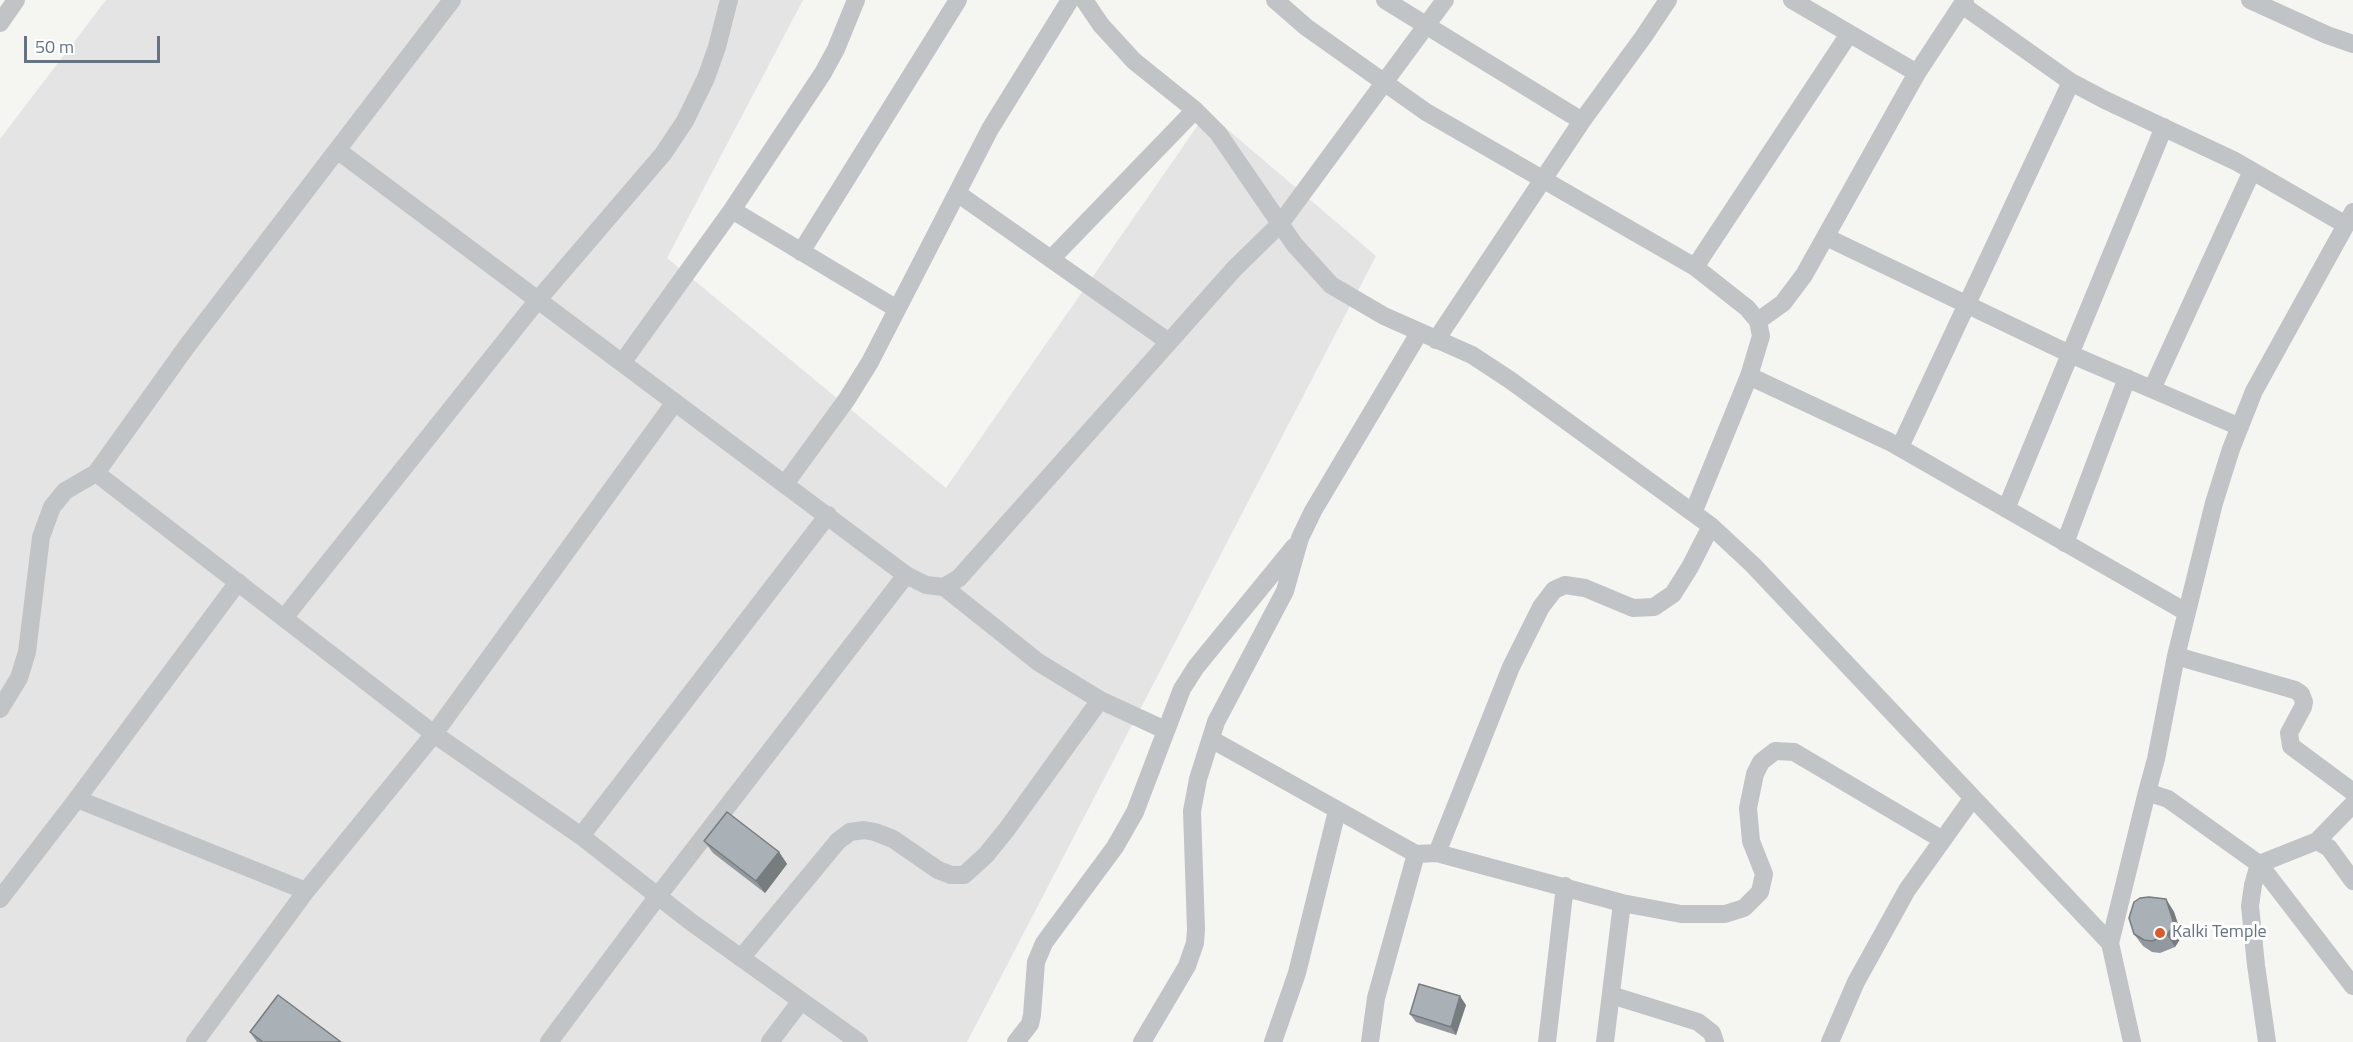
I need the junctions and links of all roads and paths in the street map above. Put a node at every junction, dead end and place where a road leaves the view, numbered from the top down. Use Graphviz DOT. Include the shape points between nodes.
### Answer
graph roads {
  1 [pos="16,0"];
  2 [pos="452,0"];
  3 [pos="729,0"];
  4 [pos="856,0"];
  5 [pos="958,0"];
  6 [pos="1070,0"];
  7 [pos="1084,0"];
  8 [pos="1275,0"];
  9 [pos="1385,0"];
  10 [pos="1445,0"];
  11 [pos="1668,0"];
  12 [pos="1792,0"];
  13 [pos="2250,0"];
  14 [pos="1963,2"];
  15 [pos="0,23"];
  16 [pos="1426,27"];
  17 [pos="1850,34"];
  18 [pos="2353,44"];
  19 [pos="1917,74"];
  20 [pos="2071,82"];
  21 [pos="1384,83"];
  22 [pos="1195,110"];
  23 [pos="1582,120"];
  24 [pos="2164,127"];
  25 [pos="337,150"];
  26 [pos="2252,171"];
  27 [pos="1543,179"];
  28 [pos="957,193"];
  29 [pos="732,210"];
  30 [pos="2349,218"];
  31 [pos="1280,224"];
  32 [pos="1826,237"];
  33 [pos="801,252"];
  34 [pos="1051,259"];
  35 [pos="1695,267"];
  36 [pos="537,301"];
  37 [pos="1966,305"];
  38 [pos="897,309"];
  39 [pos="1758,321"];
  40 [pos="1427,337"];
  41 [pos="1169,342"];
  42 [pos="2070,354"];
  43 [pos="622,363"];
  44 [pos="1749,376"];
  45 [pos="2127,378"];
  46 [pos="2152,389"];
  47 [pos="675,402"];
  48 [pos="2240,427"];
  49 [pos="1900,447"];
  50 [pos="96,473"];
  51 [pos="785,484"];
  52 [pos="2006,509"];
  53 [pos="1693,513"];
  54 [pos="828,515"];
  55 [pos="1711,526"];
  56 [pos="1300,538"];
  57 [pos="2065,543"];
  58 [pos="906,575"];
  59 [pos="238,582"];
  60 [pos="944,587"];
  61 [pos="2186,612"];
  62 [pos="284,618"];
  63 [pos="2176,656"];
  64 [pos="1100,700"];
  65 [pos="0,709"];
  66 [pos="1165,730"];
  67 [pos="434,734"];
  68 [pos="1211,739"];
  69 [pos="2146,792"];
  70 [pos="2353,792"];
  71 [pos="77,799"];
  72 [pos="1972,799"];
  73 [pos="2353,804"];
  74 [pos="1337,810"];
  75 [pos="581,836"];
  76 [pos="1941,839"];
  77 [pos="2317,841"];
  78 [pos="1437,853"];
  79 [pos="1416,854"];
  80 [pos="2259,864"];
  81 [pos="2353,881"];
  82 [pos="1565,886"];
  83 [pos="306,891"];
  84 [pos="658,896"];
  85 [pos="0,899"];
  86 [pos="1622,903"];
  87 [pos="2110,943"];
  88 [pos="741,958"];
  89 [pos="2353,987"];
  90 [pos="1611,995"];
  91 [pos="801,1001"];
  92 [pos="195,1042"];
  93 [pos="549,1042"];
  94 [pos="770,1042"];
  95 [pos="859,1042"];
  96 [pos="1016,1042"];
  97 [pos="1142,1042"];
  98 [pos="1274,1042"];
  99 [pos="1370,1042"];
  100 [pos="1547,1042"];
  101 [pos="1605,1042"];
  102 [pos="1715,1042"];
  103 [pos="1830,1042"];
  104 [pos="2132,1042"];
  105 [pos="2267,1042"];
  1 -- 15 [label="street"];
  2 -- 25 [label="street"];
  3 -- 36 [label="street" via="706,78 685,121 663,154"];
  4 -- 29 [label="street" via="823,73"];
  5 -- 33 [label="street"];
  6 -- 28 [label="street" via="990,129"];
  7 -- 22 [label="street" via="1134,61"];
  8 -- 21 [label="street"];
  9 -- 16 [label="street"];
  10 -- 16 [label="street"];
  11 -- 23 [label="street"];
  12 -- 17 [label="street"];
  13 -- 18 [label="street"];
  14 -- 19 [label="street"];
  14 -- 20 [label="street"];
  16 -- 21 [label="street"];
  16 -- 23 [label="street"];
  17 -- 19 [label="street"];
  17 -- 35 [label="street"];
  19 -- 32 [label="street"];
  20 -- 24 [label="street"];
  20 -- 37 [label="street"];
  21 -- 27 [label="street" via="1426,112"];
  21 -- 31 [label="street"];
  22 -- 31 [label="street" via="1218,133"];
  22 -- 34 [label="street"];
  23 -- 27 [label="street"];
  24 -- 26 [label="street"];
  24 -- 42 [label="street"];
  25 -- 36 [label="street"];
  25 -- 50 [label="street" via="187,346"];
  26 -- 30 [label="street"];
  26 -- 46 [label="street"];
  27 -- 35 [label="street"];
  27 -- 40 [label="street"];
  28 -- 34 [label="street"];
  28 -- 38 [label="street"];
  29 -- 33 [label="street"];
  29 -- 43 [label="street"];
  30 -- 48 [label="street" via="2278,344"];
  31 -- 40 [label="street" via="1331,285"];
  31 -- 41 [label="street"];
  32 -- 37 [label="street"];
  32 -- 39 [label="street" via="1783,303"];
  33 -- 38 [label="street"];
  34 -- 41 [label="street"];
  35 -- 39 [label="street"];
  36 -- 43 [label="street"];
  36 -- 62 [label="street"];
  37 -- 42 [label="street"];
  37 -- 49 [label="street"];
  38 -- 51 [label="street" via="847,399"];
  39 -- 44 [label="street" via="1761,336"];
  40 -- 53 [label="street" via="1472,355 1510,380"];
  40 -- 56 [label="street" via="1312,511"];
  41 -- 60 [label="street" via="959,578"];
  42 -- 45 [label="street"];
  42 -- 52 [label="street"];
  43 -- 47 [label="street"];
  44 -- 49 [label="street"];
  44 -- 53 [label="street"];
  45 -- 46 [label="street"];
  45 -- 57 [label="street"];
  46 -- 48 [label="street"];
  47 -- 51 [label="street"];
  47 -- 67 [label="street"];
  48 -- 61 [label="street" via="2214,503"];
  49 -- 52 [label="street"];
  50 -- 59 [label="street"];
  50 -- 65 [label="street" via="65,490 52,507 41,537 27,652 19,678"];
  51 -- 54 [label="street"];
  52 -- 57 [label="street"];
  53 -- 55 [label="street"];
  54 -- 58 [label="street"];
  54 -- 75 [label="street"];
  55 -- 72 [label="street" via="1754,565"];
  55 -- 78 [label="street" via="1673,594 1654,608 1633,608 1585,588 1564,585 1554,590 1541,607 1511,667"];
  56 -- 66 [label="street" via="1196,667 1182,688"];
  56 -- 68 [label="street" via="1285,591"];
  57 -- 61 [label="street"];
  58 -- 60 [label="street" via="926,585"];
  58 -- 84 [label="street"];
  59 -- 62 [label="street"];
  59 -- 71 [label="street"];
  60 -- 64 [label="street" via="1038,662"];
  61 -- 63 [label="street"];
  62 -- 67 [label="street"];
  63 -- 69 [label="street" via="2157,759"];
  63 -- 70 [label="street" via="2301,694 2304,702 2289,733 2291,746"];
  64 -- 66 [label="street"];
  64 -- 88 [label="street" via="1008,829 964,875 938,870 893,839 875,832 850,832 838,841"];
  66 -- 96 [label="street" via="1135,812 1044,943 1036,962 1030,1024"];
  67 -- 75 [label="street"];
  67 -- 83 [label="street"];
  68 -- 74 [label="street"];
  68 -- 97 [label="street" via="1192,811 1195,943 1187,966"];
  69 -- 80 [label="street" via="2168,800"];
  69 -- 87 [label="street"];
  71 -- 83 [label="street"];
  71 -- 85 [label="street"];
  72 -- 76 [label="street"];
  72 -- 87 [label="street"];
  73 -- 77 [label="street"];
  74 -- 79 [label="street"];
  74 -- 98 [label="street" via="1297,973"];
  75 -- 84 [label="street"];
  76 -- 86 [label="street" via="1794,752 1775,751 1758,768 1748,808 1751,841 1764,874 1760,891 1744,908 1725,914 1681,914"];
  76 -- 103 [label="street" via="1867,961"];
  77 -- 80 [label="street"];
  77 -- 81 [label="street" via="2329,848"];
  78 -- 79 [label="street"];
  78 -- 82 [label="street"];
  79 -- 99 [label="street" via="1376,998"];
  80 -- 89 [label="street"];
  80 -- 105 [label="street" via="2250,906"];
  82 -- 86 [label="street"];
  82 -- 100 [label="street"];
  83 -- 92 [label="street"];
  84 -- 88 [label="street"];
  84 -- 93 [label="street"];
  86 -- 90 [label="street"];
  87 -- 104 [label="street"];
  88 -- 91 [label="street"];
  90 -- 101 [label="street"];
  90 -- 102 [label="street" via="1698,1022 1712,1033"];
  91 -- 94 [label="street"];
  91 -- 95 [label="street"];
}
